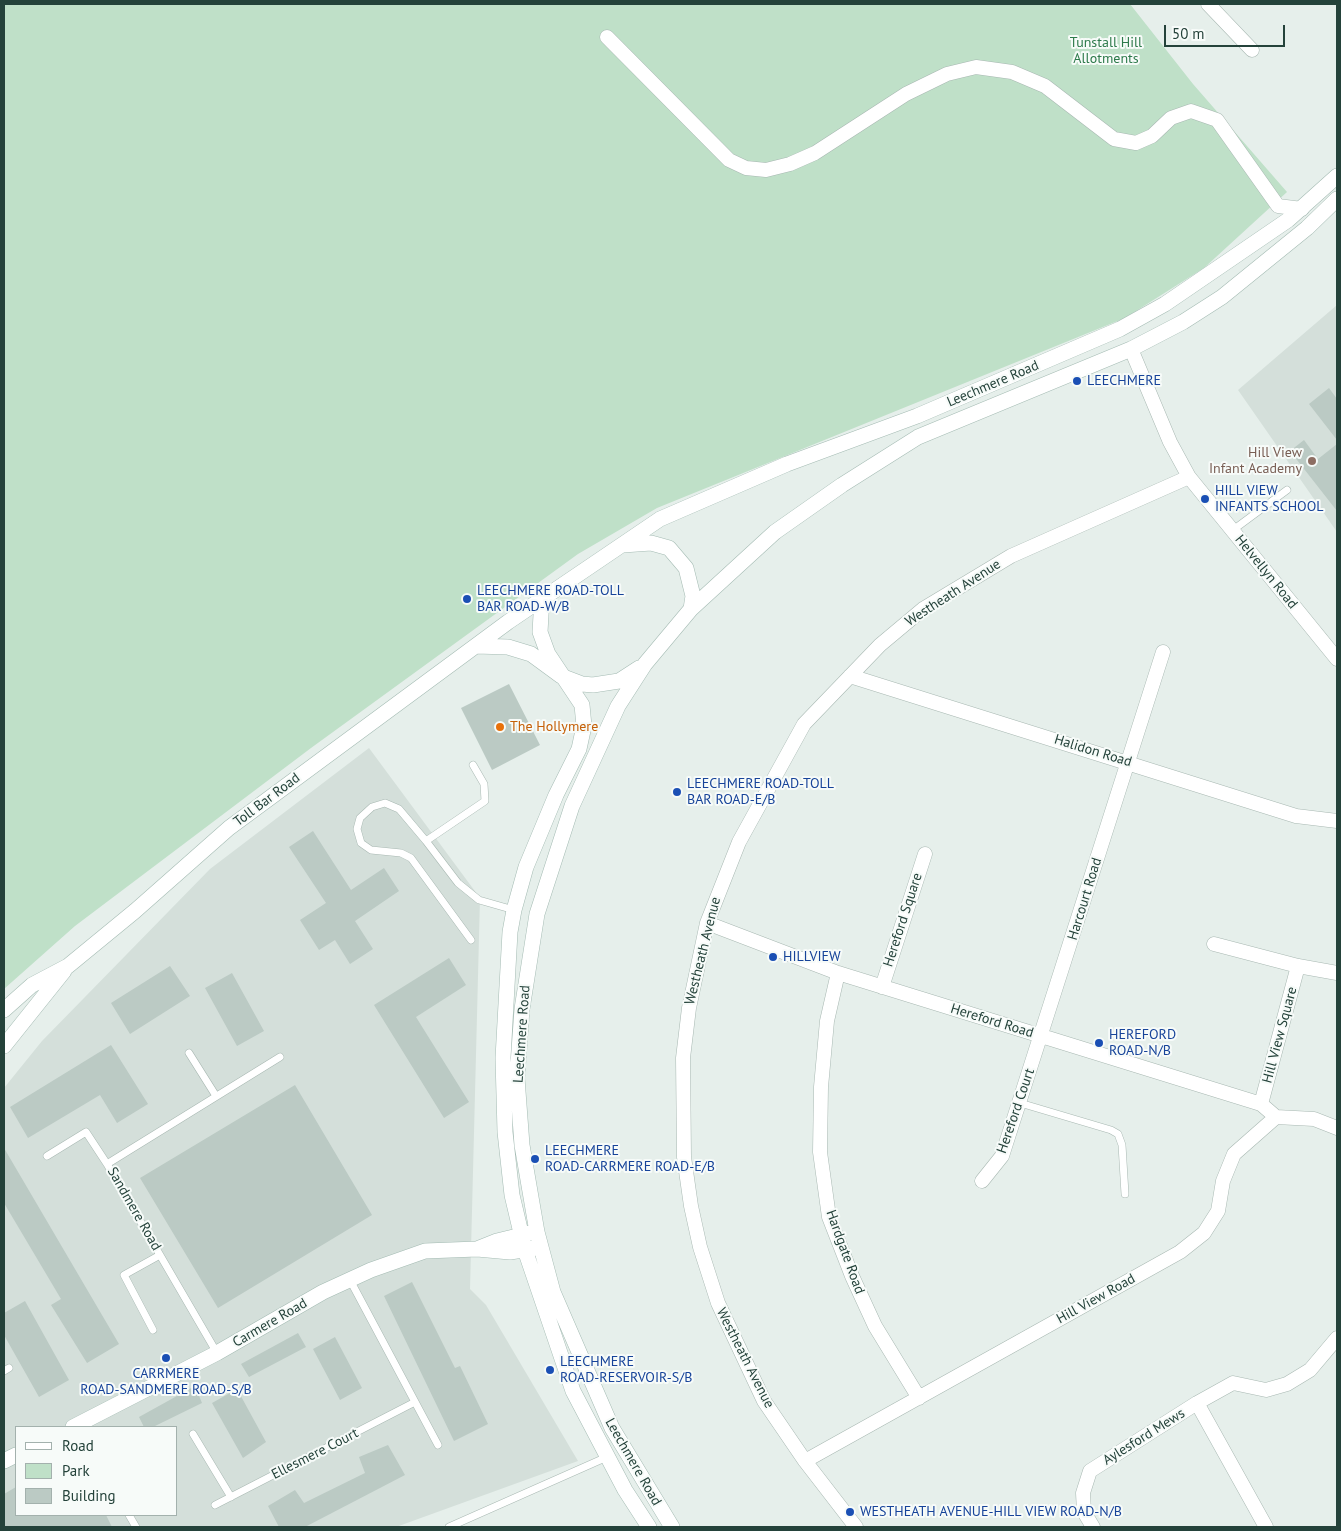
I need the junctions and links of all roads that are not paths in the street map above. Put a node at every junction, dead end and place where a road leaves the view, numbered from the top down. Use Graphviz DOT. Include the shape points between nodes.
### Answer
graph roads {
  1 [pos="1208,4"];
  2 [pos="607,37"];
  3 [pos="1252,50"];
  4 [pos="1337,176"];
  5 [pos="1337,199"];
  6 [pos="1302,209"];
  7 [pos="1120,329"];
  8 [pos="1130,350"];
  9 [pos="1189,477"];
  10 [pos="1287,490"];
  11 [pos="1232,530"];
  12 [pos="622,545"];
  13 [pos="542,598"];
  14 [pos="691,609"];
  15 [pos="508,622"];
  16 [pos="476,646"];
  17 [pos="1163,652"];
  18 [pos="1337,659"];
  19 [pos="645,664"];
  20 [pos="561,676"];
  21 [pos="850,676"];
  22 [pos="1128,762"];
  23 [pos="473,765"];
  24 [pos="1337,821"];
  25 [pos="426,841"];
  26 [pos="924,854"];
  27 [pos="514,910"];
  28 [pos="708,923"];
  29 [pos="471,940"];
  30 [pos="1214,944"];
  31 [pos="68,966"];
  32 [pos="1298,966"];
  33 [pos="838,972"];
  34 [pos="1337,973"];
  35 [pos="882,987"];
  36 [pos="4,1010"];
  37 [pos="1042,1036"];
  38 [pos="4,1046"];
  39 [pos="189,1053"];
  40 [pos="280,1057"];
  41 [pos="216,1096"];
  42 [pos="1020,1103"];
  43 [pos="1261,1104"];
  44 [pos="1276,1117"];
  45 [pos="1337,1128"];
  46 [pos="47,1156"];
  47 [pos="107,1164"];
  48 [pos="982,1181"];
  49 [pos="1125,1194"];
  50 [pos="537,1232"];
  51 [pos="522,1235"];
  52 [pos="541,1247"];
  53 [pos="477,1249"];
  54 [pos="525,1250"];
  55 [pos="160,1255"];
  56 [pos="350,1280"];
  57 [pos="153,1330"];
  58 [pos="1337,1338"];
  59 [pos="217,1353"];
  60 [pos="919,1398"];
  61 [pos="415,1402"];
  62 [pos="1197,1403"];
  63 [pos="81,1425"];
  64 [pos="193,1434"];
  65 [pos="438,1445"];
  66 [pos="607,1457"];
  67 [pos="806,1461"];
  68 [pos="231,1497"];
  69 [pos="215,1505"];
  70 [pos="449,1527"];
  71 [pos="649,1527"];
  72 [pos="672,1527"];
  73 [pos="856,1527"];
  74 [pos="1093,1527"];
  75 [pos="1266,1527"];
  1 -- 3 [label="street"];
  2 -- 6 [label="street" via="729,160 746,168 766,170 790,164 815,153 906,94 947,74 976,67 1012,72 1045,86 1114,139 1136,143 1152,136 1170,118 1191,111 1217,120 1278,206"];
  4 -- 6 [label="main road, Leechmere Road"];
  5 -- 8 [label="main road, Leechmere Road" via="1222,297"];
  6 -- 7 [label="main road, Leechmere Road" via="1165,304"];
  7 -- 8 [label="main road"];
  7 -- 12 [label="main road, Leechmere Road" via="917,416 778,468 660,519"];
  8 -- 9 [label="street, Helvellyn Road"];
  8 -- 14 [label="main road, Leechmere Road" via="918,437 775,532"];
  9 -- 11 [label="street, Helvellyn Road"];
  9 -- 21 [label="street, Westheath Avenue" via="1056,535 968,580 880,644"];
  10 -- 11 [label="lane"];
  11 -- 18 [label="street, Helvellyn Road"];
  12 -- 13 [label="main road, Leechmere Road"];
  12 -- 14 [label="main road, Leechmere Road" via="651,543 669,548 686,568 693,596"];
  13 -- 15 [label="main road, Leechmere Road"];
  13 -- 20 [label="main road, Leechmere Road" via="540,632"];
  14 -- 19 [label="main road, Leechmere Road"];
  15 -- 16 [label="main road, Toll Bar Road"];
  16 -- 20 [label="main road" via="508,647 531,654"];
  16 -- 31 [label="main road, Toll Bar Road" via="229,828"];
  17 -- 22 [label="street, Harcourt Road"];
  19 -- 20 [label="main road" via="618,681 588,684"];
  19 -- 50 [label="main road, Leechmere Road" via="618,706 572,806 538,914 522,1009 517,1078 522,1145"];
  20 -- 27 [label="main road, Leechmere Road" via="582,706 584,726 579,749 539,833"];
  21 -- 22 [label="street, Halidon Road"];
  21 -- 28 [label="street, Westheath Avenue" via="804,724 739,842"];
  22 -- 24 [label="street, Halidon Road" via="1296,816"];
  22 -- 37 [label="street, Harcourt Road"];
  23 -- 25 [label="lane" via="484,784 485,801"];
  25 -- 27 [label="lane" via="458,883 479,900"];
  25 -- 29 [label="lane" via="406,816 385,803 372,807 360,818 357,829 360,843 371,850 401,853 411,858"];
  26 -- 35 [label="street, Hereford Square"];
  27 -- 51 [label="main road, Leechmere Road" via="506,980 503,1058 507,1150 512,1195"];
  28 -- 33 [label="street, Hereford Road"];
  28 -- 67 [label="street, Westheath Avenue" via="689,1008 683,1058 684,1157 691,1206 718,1303 735,1342 764,1401"];
  30 -- 32 [label="street"];
  31 -- 36 [label="main road, Toll Bar Road" via="32,985"];
  31 -- 38 [label="main road, Toll Bar Road"];
  32 -- 34 [label="street"];
  32 -- 43 [label="street, Hill View Square"];
  33 -- 35 [label="street, Hereford Road"];
  33 -- 60 [label="street, Hardgate Road" via="827,1021 822,1087 820,1152 830,1217 875,1326"];
  35 -- 37 [label="street, Hereford Road"];
  37 -- 42 [label="street, Hereford Court"];
  37 -- 43 [label="street, Hereford Road"];
  39 -- 41 [label="lane"];
  40 -- 41 [label="lane, Sandmere Road"];
  41 -- 47 [label="lane, Sandmere Road"];
  42 -- 48 [label="street, Hereford Court" via="1002,1156"];
  42 -- 49 [label="lane" via="1118,1134 1122,1145"];
  43 -- 44 [label="street, Hereford Road"];
  44 -- 45 [label="street" via="1314,1119"];
  44 -- 60 [label="street, Hill View Road" via="1234,1154 1223,1181 1218,1211 1204,1233 1180,1252"];
  46 -- 47 [label="lane" via="86,1132"];
  47 -- 55 [label="lane, Sandmere Road"];
  50 -- 51 [label="main road, Carmere Road"];
  50 -- 52 [label="main road, Leechmere Road"];
  51 -- 53 [label="main road, Carmere Road"];
  51 -- 54 [label="main road, Leechmere Road"];
  52 -- 54 [label="main road, Carmere Road"];
  52 -- 72 [label="main road, Leechmere Road" via="554,1292 612,1428"];
  53 -- 54 [label="main road, Carmere Road" via="500,1252"];
  53 -- 56 [label="main road, Carmere Road" via="426,1251"];
  54 -- 66 [label="main road, Leechmere Road" via="573,1391"];
  55 -- 57 [label="lane" via="124,1275"];
  55 -- 59 [label="lane, Sandmere Road"];
  56 -- 59 [label="main road, Carmere Road"];
  56 -- 61 [label="lane"];
  58 -- 62 [label="street, Aylesford Mews" via="1310,1370 1287,1384 1266,1390 1233,1383"];
  59 -- 63 [label="main road, Carmere Road"];
  60 -- 67 [label="street, Hill View Road"];
  61 -- 65 [label="lane"];
  61 -- 68 [label="lane, Ellesmere Court"];
  62 -- 74 [label="street, Aylesford Mews" via="1090,1471 1083,1493 1084,1512"];
  62 -- 75 [label="street, Aylesford Mews"];
  64 -- 68 [label="lane"];
  66 -- 70 [label="lane"];
  66 -- 71 [label="main road, Leechmere Road"];
  67 -- 73 [label="street, Westheath Avenue"];
  68 -- 69 [label="lane, Ellesmere Court"];
}
